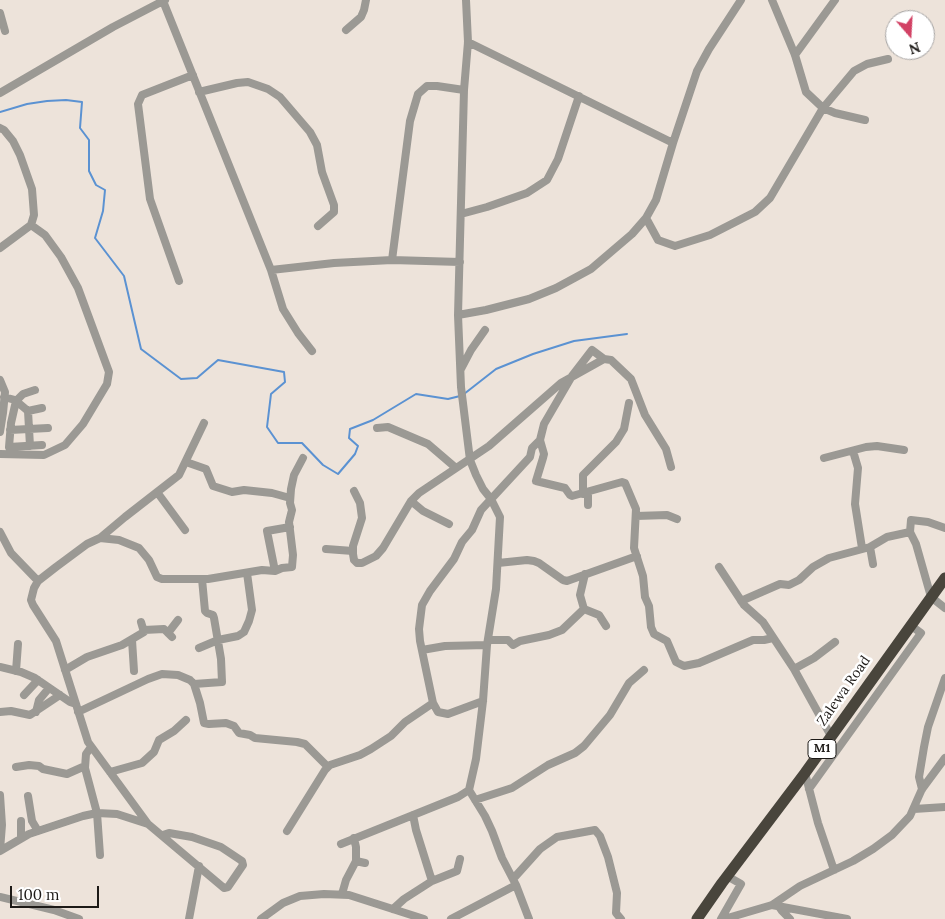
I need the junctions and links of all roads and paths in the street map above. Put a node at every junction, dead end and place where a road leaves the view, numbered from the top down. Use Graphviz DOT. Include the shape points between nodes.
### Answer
graph roads {
  1 [pos="164,0"];
  2 [pos="366,0"];
  3 [pos="466,0"];
  4 [pos="742,0"];
  5 [pos="772,0"];
  6 [pos="835,0"];
  7 [pos="0,12"];
  8 [pos="346,30"];
  9 [pos="5,31"];
  10 [pos="468,42"];
  11 [pos="796,55"];
  12 [pos="885,60"];
  13 [pos="193,76"];
  14 [pos="464,90"];
  15 [pos="0,92"];
  16 [pos="199,92"];
  17 [pos="578,96"];
  18 [pos="823,108"];
  19 [pos="865,120"];
  20 [pos="0,128"];
  21 [pos="673,143"];
  22 [pos="461,214"];
  23 [pos="646,218"];
  24 [pos="31,225"];
  25 [pos="318,226"];
  26 [pos="0,248"];
  27 [pos="392,260"];
  28 [pos="460,262"];
  29 [pos="271,270"];
  30 [pos="180,280"];
  31 [pos="458,316"];
  32 [pos="485,330"];
  33 [pos="312,351"];
  34 [pos="604,359"];
  35 [pos="460,370"];
  36 [pos="572,376"];
  37 [pos="0,380"];
  38 [pos="35,390"];
  39 [pos="4,396"];
  40 [pos="16,401"];
  41 [pos="629,403"];
  42 [pos="42,408"];
  43 [pos="28,411"];
  44 [pos="204,423"];
  45 [pos="48,428"];
  46 [pos="377,428"];
  47 [pos="29,429"];
  48 [pos="10,430"];
  49 [pos="0,432"];
  50 [pos="540,440"];
  51 [pos="42,445"];
  52 [pos="30,446"];
  53 [pos="904,450"];
  54 [pos="854,451"];
  55 [pos="0,454"];
  56 [pos="303,458"];
  57 [pos="824,458"];
  58 [pos="470,460"];
  59 [pos="186,462"];
  60 [pos="671,467"];
  61 [pos="456,468"];
  62 [pos="354,491"];
  63 [pos="157,492"];
  64 [pos="586,493"];
  65 [pos="290,498"];
  66 [pos="491,499"];
  67 [pos="411,501"];
  68 [pos="588,505"];
  69 [pos="636,516"];
  70 [pos="677,519"];
  71 [pos="449,524"];
  72 [pos="290,527"];
  73 [pos="945,528"];
  74 [pos="185,530"];
  75 [pos="0,532"];
  76 [pos="910,532"];
  77 [pos="100,538"];
  78 [pos="866,548"];
  79 [pos="326,549"];
  80 [pos="353,551"];
  81 [pos="637,556"];
  82 [pos="498,563"];
  83 [pos="873,564"];
  84 [pos="719,567"];
  85 [pos="275,571"];
  86 [pos="247,573"];
  87 [pos="586,574"];
  88 [pos="945,578"];
  89 [pos="202,579"];
  90 [pos="38,581"];
  91 [pos="931,597"];
  92 [pos="742,601"];
  93 [pos="945,608"];
  94 [pos="584,609"];
  95 [pos="178,620"];
  96 [pos="141,622"];
  97 [pos="910,625"];
  98 [pos="606,626"];
  99 [pos="144,630"];
  100 [pos="773,638"];
  101 [pos="132,640"];
  102 [pos="218,640"];
  103 [pos="834,642"];
  104 [pos="488,643"];
  105 [pos="18,644"];
  106 [pos="199,648"];
  107 [pos="422,650"];
  108 [pos="0,667"];
  109 [pos="794,668"];
  110 [pos="65,670"];
  111 [pos="644,670"];
  112 [pos="16,671"];
  113 [pos="134,671"];
  114 [pos="945,678"];
  115 [pos="38,680"];
  116 [pos="194,684"];
  117 [pos="49,688"];
  118 [pos="24,695"];
  119 [pos="60,695"];
  120 [pos="483,701"];
  121 [pos="433,703"];
  122 [pos="76,704"];
  123 [pos="0,712"];
  124 [pos="36,712"];
  125 [pos="78,712"];
  126 [pos="186,720"];
  127 [pos="831,736"];
  128 [pos="91,746"];
  129 [pos="945,758"];
  130 [pos="85,766"];
  131 [pos="16,767"];
  132 [pos="328,767"];
  133 [pos="110,772"];
  134 [pos="805,773"];
  135 [pos="922,789"];
  136 [pos="469,790"];
  137 [pos="809,790"];
  138 [pos="0,796"];
  139 [pos="28,796"];
  140 [pos="475,800"];
  141 [pos="945,806"];
  142 [pos="914,809"];
  143 [pos="97,813"];
  144 [pos="414,814"];
  145 [pos="21,821"];
  146 [pos="148,824"];
  147 [pos="287,831"];
  148 [pos="38,832"];
  149 [pos="163,835"];
  150 [pos="21,838"];
  151 [pos="354,838"];
  152 [pos="340,844"];
  153 [pos="0,850"];
  154 [pos="100,855"];
  155 [pos="460,859"];
  156 [pos="356,860"];
  157 [pos="365,862"];
  158 [pos="199,866"];
  159 [pos="834,870"];
  160 [pos="727,876"];
  161 [pos="432,881"];
  162 [pos="514,882"];
  163 [pos="342,894"];
  164 [pos="0,897"];
  165 [pos="775,905"];
  166 [pos="393,909"];
  167 [pos="461,910"];
  168 [pos="78,919"];
  169 [pos="189,919"];
  170 [pos="261,919"];
  171 [pos="424,919"];
  172 [pos="529,919"];
  173 [pos="621,919"];
  174 [pos="697,919"];
  175 [pos="723,919"];
  176 [pos="790,919"];
  177 [pos="847,919"];
  1 -- 13 [label="street"];
  1 -- 15 [label="street"];
  2 -- 8 [label="street" via="361,17"];
  3 -- 10 [label="street"];
  4 -- 21 [label="street" via="696,71"];
  5 -- 11 [label="street"];
  6 -- 11 [label="street"];
  7 -- 9 [label="street"];
  10 -- 14 [label="street"];
  10 -- 17 [label="street"];
  11 -- 18 [label="street" via="806,92"];
  12 -- 18 [label="street" via="854,71"];
  13 -- 16 [label="street"];
  13 -- 30 [label="street" via="142,95 138,104 150,200"];
  14 -- 22 [label="street"];
  14 -- 27 [label="street" via="428,86 418,94 410,121"];
  16 -- 25 [label="street" via="248,82 280,97 310,132 317,146 334,205 334,212"];
  16 -- 29 [label="street"];
  17 -- 21 [label="street"];
  17 -- 22 [label="street" via="558,159 547,180 527,193"];
  18 -- 19 [label="street"];
  18 -- 23 [label="street" via="776,190 755,212 710,235 675,246 658,240"];
  20 -- 24 [label="street" via="17,148 32,189 34,215"];
  21 -- 23 [label="street" via="656,200"];
  22 -- 28 [label="street"];
  23 -- 31 [label="street" via="618,247 575,279 529,299"];
  24 -- 26 [label="street"];
  24 -- 55 [label="street" via="45,235 78,288 109,372 107,384 83,424 65,445 44,455"];
  27 -- 28 [label="street"];
  27 -- 29 [label="street"];
  28 -- 31 [label="street"];
  29 -- 33 [label="street" via="283,309"];
  31 -- 35 [label="street"];
  32 -- 35 [label="street"];
  34 -- 36 [label="street"];
  34 -- 36 [label="street" via="592,350"];
  34 -- 60 [label="street" via="611,360 631,379 646,415 666,449"];
  35 -- 58 [label="street"];
  36 -- 50 [label="street" via="544,424"];
  36 -- 58 [label="street"];
  37 -- 39 [label="street"];
  38 -- 40 [label="street" via="23,394"];
  39 -- 40 [label="street"];
  39 -- 49 [label="street"];
  40 -- 43 [label="street"];
  40 -- 48 [label="street"];
  41 -- 64 [label="street" via="624,429 616,442 583,475"];
  42 -- 43 [label="street"];
  43 -- 47 [label="street"];
  44 -- 59 [label="street"];
  45 -- 47 [label="street"];
  46 -- 61 [label="street" via="388,427 428,444"];
  47 -- 48 [label="street"];
  47 -- 52 [label="street"];
  48 -- 52 [label="street" via="9,447"];
  50 -- 64 [label="street" via="544,454 536,481 565,488 572,496"];
  50 -- 66 [label="street" via="532,448 530,457"];
  51 -- 52 [label="street"];
  53 -- 54 [label="street" via="877,446"];
  54 -- 57 [label="street"];
  54 -- 78 [label="street" via="858,472 855,504"];
  56 -- 65 [label="street" via="294,475"];
  58 -- 61 [label="street"];
  58 -- 66 [label="street"];
  59 -- 63 [label="street" via="179,475"];
  59 -- 65 [label="street" via="206,470 214,486 232,492 244,490"];
  61 -- 67 [label="street"];
  62 -- 80 [label="street" via="362,518"];
  63 -- 74 [label="street"];
  63 -- 77 [label="street"];
  64 -- 68 [label="street"];
  64 -- 69 [label="street" via="624,482 634,502"];
  65 -- 72 [label="street"];
  66 -- 82 [label="street" via="500,517"];
  66 -- 107 [label="street" via="422,605 419,630"];
  67 -- 71 [label="street"];
  67 -- 80 [label="street" via="376,556 357,563"];
  69 -- 70 [label="street" via="667,515"];
  69 -- 81 [label="street" via="634,543"];
  72 -- 85 [label="street" via="292,567"];
  72 -- 85 [label="street" via="267,531"];
  73 -- 76 [label="street" via="911,520"];
  75 -- 90 [label="street" via="11,553"];
  76 -- 78 [label="street" via="887,537"];
  76 -- 91 [label="street"];
  77 -- 89 [label="street" via="119,540 139,548 150,560 157,577"];
  77 -- 90 [label="street"];
  78 -- 83 [label="street"];
  78 -- 92 [label="street" via="829,558 789,585 780,584"];
  79 -- 80 [label="street"];
  81 -- 87 [label="street"];
  81 -- 100 [label="street" via="651,627 654,634 667,641 680,665 690,666 753,640"];
  82 -- 87 [label="street" via="534,561 567,581"];
  82 -- 104 [label="street"];
  84 -- 92 [label="street"];
  85 -- 86 [label="street"];
  86 -- 89 [label="street"];
  86 -- 102 [label="street" via="252,610 249,621 242,634"];
  87 -- 94 [label="street" via="580,595"];
  88 -- 91 [label="highway, Zalewa Road / M1"];
  89 -- 102 [label="street" via="206,611 214,616"];
  90 -- 110 [label="street" via="32,594 32,605 56,641"];
  91 -- 93 [label="street"];
  91 -- 97 [label="highway, Zalewa Road / M1"];
  92 -- 100 [label="street" via="763,622"];
  94 -- 98 [label="street" via="599,615"];
  94 -- 104 [label="street" via="562,630 549,635 513,645 508,640"];
  95 -- 99 [label="street" via="170,635 164,629"];
  96 -- 99 [label="street"];
  97 -- 127 [label="highway, Zalewa Road / M1"];
  97 -- 137 [label="street" via="921,633"];
  99 -- 101 [label="street"];
  100 -- 109 [label="street"];
  101 -- 110 [label="street"];
  101 -- 113 [label="street"];
  102 -- 106 [label="street"];
  102 -- 116 [label="street" via="222,682"];
  103 -- 109 [label="street" via="814,658"];
  104 -- 107 [label="street"];
  104 -- 120 [label="street"];
  105 -- 112 [label="street"];
  107 -- 121 [label="street"];
  108 -- 112 [label="street"];
  109 -- 127 [label="street"];
  110 -- 122 [label="street"];
  111 -- 140 [label="street" via="629,683 610,715 575,753 548,765 512,788"];
  112 -- 115 [label="street"];
  114 -- 135 [label="street" via="928,727 919,777"];
  115 -- 117 [label="street"];
  115 -- 118 [label="street"];
  116 -- 125 [label="street" via="178,675 157,676"];
  116 -- 132 [label="street" via="204,723 226,723 239,733 255,738 305,744"];
  117 -- 119 [label="street"];
  117 -- 124 [label="street" via="39,700"];
  119 -- 122 [label="street"];
  119 -- 124 [label="street"];
  120 -- 121 [label="street" via="448,714 438,712"];
  120 -- 136 [label="street"];
  121 -- 132 [label="street" via="371,749"];
  122 -- 125 [label="street"];
  123 -- 124 [label="street" via="30,716"];
  125 -- 128 [label="street"];
  126 -- 133 [label="street" via="160,740 154,752 142,763"];
  127 -- 134 [label="highway, Zalewa Road / M1"];
  128 -- 130 [label="street"];
  128 -- 133 [label="street"];
  129 -- 135 [label="street"];
  130 -- 131 [label="street" via="67,774 39,766"];
  130 -- 143 [label="street"];
  132 -- 147 [label="street"];
  133 -- 146 [label="street"];
  134 -- 137 [label="street"];
  134 -- 160 [label="highway, Zalewa Road / M1"];
  135 -- 142 [label="street"];
  136 -- 140 [label="street"];
  136 -- 144 [label="street"];
  137 -- 159 [label="street"];
  138 -- 153 [label="street"];
  139 -- 148 [label="street" via="32,821"];
  140 -- 162 [label="street"];
  141 -- 142 [label="street"];
  142 -- 159 [label="street" via="892,835 854,861"];
  143 -- 146 [label="street" via="117,814"];
  143 -- 148 [label="street"];
  143 -- 154 [label="street"];
  144 -- 151 [label="street"];
  144 -- 161 [label="street"];
  145 -- 150 [label="street"];
  146 -- 149 [label="street"];
  148 -- 150 [label="street"];
  149 -- 158 [label="street"];
  149 -- 158 [label="street" via="176,834 211,843 244,863 226,888"];
  150 -- 153 [label="street"];
  151 -- 152 [label="street"];
  151 -- 156 [label="street"];
  155 -- 161 [label="street" via="457,871"];
  156 -- 157 [label="street"];
  156 -- 163 [label="street"];
  158 -- 169 [label="street"];
  159 -- 165 [label="street" via="787,894"];
  160 -- 174 [label="highway, Zalewa Road / M1"];
  160 -- 175 [label="street" via="741,884"];
  161 -- 166 [label="street"];
  162 -- 167 [label="street" via="451,919"];
  162 -- 172 [label="street"];
  162 -- 173 [label="street" via="540,849 557,837 595,830 608,857 617,894 616,913"];
  163 -- 166 [label="street"];
  163 -- 170 [label="street" via="300,896 283,903"];
  164 -- 168 [label="street"];
  165 -- 175 [label="street"];
  165 -- 176 [label="street"];
  165 -- 177 [label="street"];
  166 -- 171 [label="street"];
}
